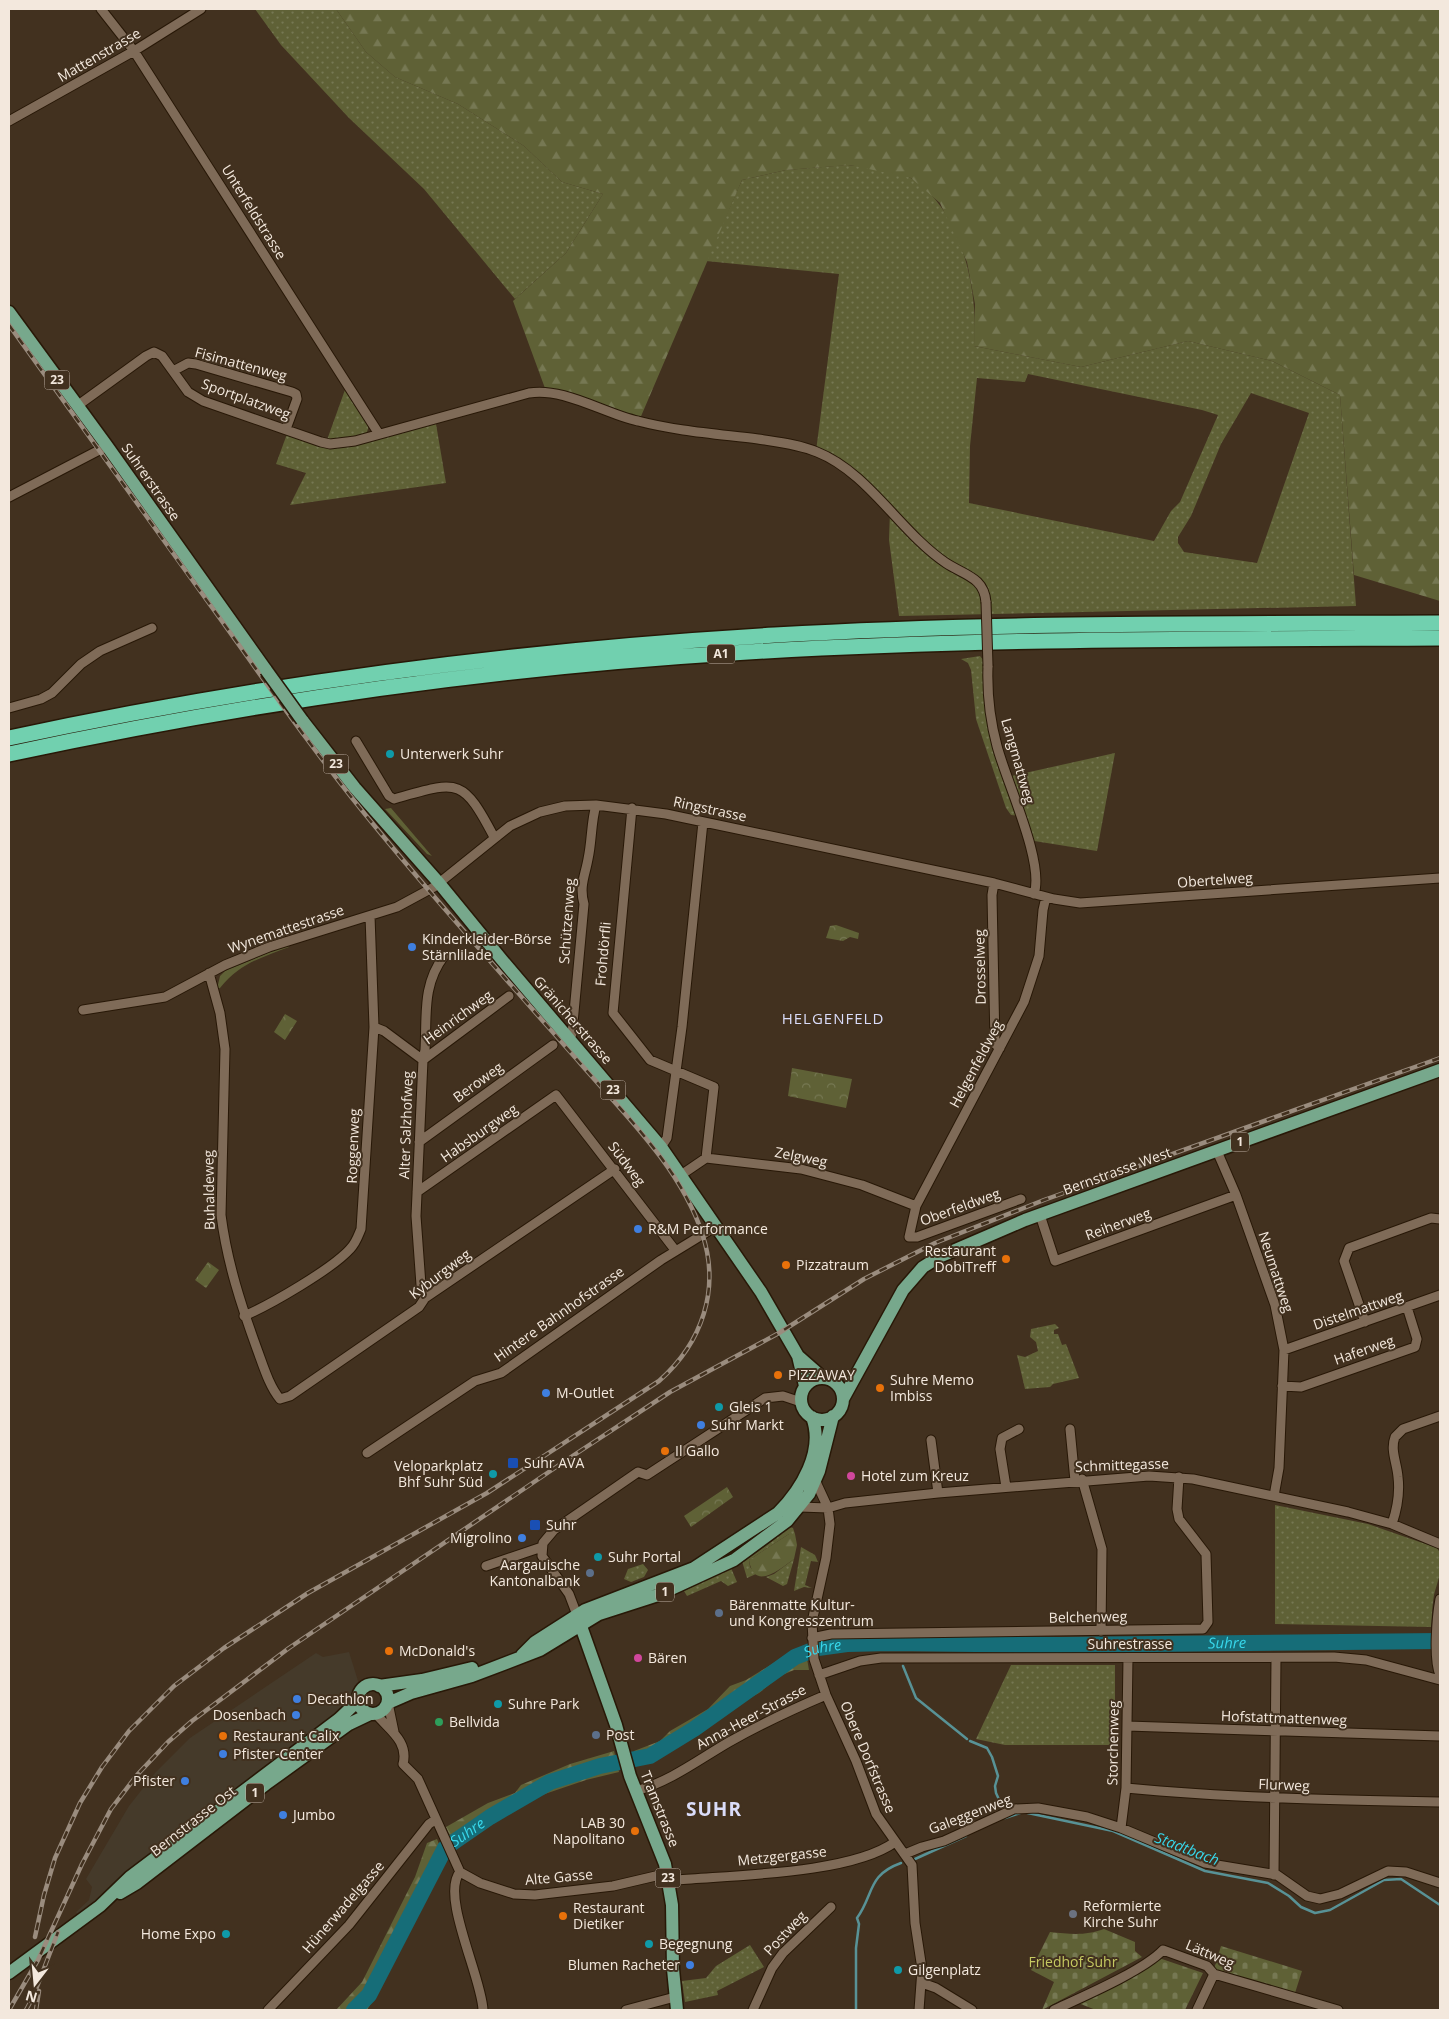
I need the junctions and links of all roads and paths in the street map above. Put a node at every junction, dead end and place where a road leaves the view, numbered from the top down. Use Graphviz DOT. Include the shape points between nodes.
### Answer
graph roads {
  1 [pos="101,9"];
  2 [pos="201,9"];
  3 [pos="134,51"];
  4 [pos="9,121"];
  5 [pos="9,312"];
  6 [pos="173,371"];
  7 [pos="77,406"];
  8 [pos="286,429"];
  9 [pos="379,434"];
  10 [pos="107,446"];
  11 [pos="9,498"];
  12 [pos="986,602"];
  13 [pos="1440,623"];
  14 [pos="152,628"];
  15 [pos="1440,638"];
  16 [pos="9,708"];
  17 [pos="302,720"];
  18 [pos="9,738"];
  19 [pos="356,741"];
  20 [pos="9,754"];
  21 [pos="596,805"];
  22 [pos="632,808"];
  23 [pos="703,822"];
  24 [pos="494,836"];
  25 [pos="1440,878"];
  26 [pos="994,883"];
  27 [pos="439,884"];
  28 [pos="1034,894"];
  29 [pos="1046,897"];
  30 [pos="370,916"];
  31 [pos="444,956"];
  32 [pos="209,973"];
  33 [pos="510,996"];
  34 [pos="83,1010"];
  35 [pos="374,1027"];
  36 [pos="569,1039"];
  37 [pos="553,1045"];
  38 [pos="1000,1048"];
  39 [pos="423,1060"];
  40 [pos="1440,1070"];
  41 [pos="676,1073"];
  42 [pos="556,1095"];
  43 [pos="419,1142"];
  44 [pos="661,1147"];
  45 [pos="1216,1151"];
  46 [pos="706,1158"];
  47 [pos="615,1169"];
  48 [pos="682,1175"];
  49 [pos="417,1192"];
  50 [pos="1236,1195"];
  51 [pos="1021,1200"];
  52 [pos="916,1206"];
  53 [pos="1040,1215"];
  54 [pos="1440,1219"];
  55 [pos="715,1227"];
  56 [pos="909,1238"];
  57 [pos="675,1250"];
  58 [pos="1440,1295"];
  59 [pos="426,1298"];
  60 [pos="1407,1307"];
  61 [pos="244,1316"];
  62 [pos="1365,1322"];
  63 [pos="1284,1350"];
  64 [pos="798,1356"];
  65 [pos="857,1371"];
  66 [pos="828,1379"];
  67 [pos="805,1386"];
  68 [pos="1282,1386"];
  69 [pos="280,1398"];
  70 [pos="843,1399"];
  71 [pos="801,1402"];
  72 [pos="833,1416"];
  73 [pos="1440,1416"];
  74 [pos="812,1417"];
  75 [pos="1019,1429"];
  76 [pos="1070,1430"];
  77 [pos="931,1440"];
  78 [pos="367,1453"];
  79 [pos="1179,1477"];
  80 [pos="1079,1480"];
  81 [pos="816,1482"];
  82 [pos="1006,1487"];
  83 [pos="938,1493"];
  84 [pos="1274,1496"];
  85 [pos="800,1507"];
  86 [pos="828,1508"];
  87 [pos="1392,1524"];
  88 [pos="1440,1544"];
  89 [pos="542,1547"];
  90 [pos="486,1566"];
  91 [pos="1440,1599"];
  92 [pos="578,1621"];
  93 [pos="1102,1631"];
  94 [pos="812,1640"];
  95 [pos="1128,1658"];
  96 [pos="1276,1658"];
  97 [pos="495,1666"];
  98 [pos="819,1675"];
  99 [pos="1440,1675"];
  100 [pos="1440,1680"];
  101 [pos="379,1686"];
  102 [pos="826,1694"];
  103 [pos="359,1700"];
  104 [pos="388,1702"];
  105 [pos="373,1714"];
  106 [pos="1128,1726"];
  107 [pos="394,1732"];
  108 [pos="1276,1732"];
  109 [pos="1440,1736"];
  110 [pos="1126,1788"];
  111 [pos="636,1791"];
  112 [pos="1276,1799"];
  113 [pos="1440,1802"];
  114 [pos="435,1820"];
  115 [pos="1121,1828"];
  116 [pos="895,1842"];
  117 [pos="905,1854"];
  118 [pos="460,1872"];
  119 [pos="1274,1875"];
  120 [pos="668,1877"];
  121 [pos="1440,1883"];
  122 [pos="107,1900"];
  123 [pos="830,1907"];
  124 [pos="9,1973"];
  125 [pos="1214,1974"];
  126 [pos="922,1984"];
  127 [pos="675,1997"];
  128 [pos="268,2010"];
  129 [pos="483,2010"];
  130 [pos="626,2010"];
  131 [pos="678,2010"];
  132 [pos="753,2010"];
  133 [pos="919,2010"];
  134 [pos="972,2010"];
  135 [pos="1054,2010"];
  136 [pos="1197,2010"];
  137 [pos="1338,2010"];
  1 -- 3 [label="street, Unterfeldstrasse"];
  2 -- 3 [label="street, Mattenstrasse"];
  3 -- 4 [label="street, Mattenstrasse"];
  3 -- 9 [label="street, Unterfeldstrasse"];
  5 -- 7 [label="main road, Suhrerstrasse / 23"];
  6 -- 7 [label="street, Sportplatzweg" via="162,356 154,352"];
  6 -- 8 [label="street, Sportplatzweg" via="188,392 203,401"];
  6 -- 8 [label="street, Fisimattenweg" via="188,363 196,364 296,394"];
  7 -- 10 [label="main road, Suhrerstrasse / 23"];
  8 -- 9 [label="street, Sportplatzweg" via="330,444"];
  9 -- 12 [label="street, Sportplatzweg" via="529,393 546,392 641,422 800,447 821,453 846,470 938,558 982,585"];
  10 -- 11 [label="street"];
  10 -- 17 [label="main road, Suhrerstrasse / 23, bridge"];
  12 -- 28 [label="street, Langmattweg, bridge" via="992,721 1035,863 1038,876"];
  13 -- 18 [label="highway, A1" via="973,627 670,642 492,659 351,677 194,702"];
  14 -- 16 [label="street" via="100,651 41,699"];
  15 -- 20 [label="highway, A1" via="927,644 633,660 316,698 167,722"];
  17 -- 27 [label="main road, Gränicherstrasse / 23" via="355,788"];
  19 -- 24 [label="street" via="389,796 394,799 442,787 462,789 477,804"];
  21 -- 22 [label="street, Ringstrasse"];
  21 -- 24 [label="street, Ringstrasse" via="565,806 540,812"];
  21 -- 36 [label="street, Schützenweg" via="583,873 581,896 584,904"];
  22 -- 23 [label="street, Ringstrasse"];
  22 -- 41 [label="street, Frohdörfli" via="613,1013 650,1060"];
  23 -- 26 [label="street, Ringstrasse"];
  23 -- 41 [label="street"];
  24 -- 27 [label="street, Ringstrasse"];
  25 -- 29 [label="street, Obertelweg" via="1086,903"];
  26 -- 28 [label="street, Obertelweg"];
  26 -- 38 [label="street, Drosselweg" via="996,1044"];
  27 -- 30 [label="street, Wynemattestrasse"];
  27 -- 36 [label="main road, Gränicherstrasse / 23"];
  28 -- 29 [label="street, Obertelweg"];
  29 -- 38 [label="street, Helgenfeldweg" via="1033,977"];
  30 -- 32 [label="street, Wynemattestrasse" via="269,947"];
  30 -- 35 [label="street, Roggenweg"];
  31 -- 39 [label="street, Alter Salzhofweg" via="428,984"];
  32 -- 34 [label="street, Wynemattestrasse" via="165,997"];
  32 -- 61 [label="street, Buhaldeweg" via="220,1012 225,1049 223,1231 230,1270"];
  33 -- 39 [label="street, Heinrichweg"];
  35 -- 39 [label="street"];
  35 -- 61 [label="street, Roggenweg" via="363,1217 356,1241 332,1264"];
  36 -- 44 [label="main road, Gränicherstrasse / 23"];
  37 -- 43 [label="street, Beroweg"];
  38 -- 52 [label="street, Helgenfeldweg"];
  39 -- 43 [label="street, Alter Salzhofweg"];
  40 -- 45 [label="main road, Bernstrasse West / 1"];
  41 -- 44 [label="street" via="667,1138"];
  41 -- 46 [label="street, Frohdörfli" via="714,1088"];
  42 -- 47 [label="street, Südweg"];
  42 -- 49 [label="street, Habsburgweg"];
  43 -- 49 [label="street, Alter Salzhofweg"];
  44 -- 48 [label="main road, Gränicherstrasse / 23"];
  45 -- 50 [label="street, Neumattweg"];
  45 -- 53 [label="main road, Bernstrasse West / 1"];
  46 -- 48 [label="street"];
  46 -- 52 [label="street, Zelgweg" via="801,1169 862,1185"];
  47 -- 57 [label="street, Südweg"];
  47 -- 59 [label="street, Kyburgweg"];
  48 -- 55 [label="main road, Gränicherstrasse / 23"];
  49 -- 59 [label="street, Alter Salzhofweg" via="421,1285"];
  50 -- 53 [label="street, Reiherweg" via="1055,1261"];
  50 -- 63 [label="street, Neumattweg" via="1275,1305"];
  51 -- 56 [label="street, Oberfeldweg"];
  52 -- 56 [label="street, Helgenfeldweg"];
  53 -- 65 [label="main road, Bernstrasse West / 1" via="947,1253 923,1267 894,1304"];
  54 -- 62 [label="street" via="1430,1218 1349,1248 1344,1261"];
  55 -- 57 [label="street, Hintere Bahnhofstrasse"];
  55 -- 64 [label="main road, Gränicherstrasse / 23" via="761,1292"];
  57 -- 78 [label="street, Hintere Bahnhofstrasse" via="501,1373 475,1381"];
  58 -- 60 [label="street, Distelmattweg"];
  59 -- 69 [label="street, Kyburgweg" via="419,1307 290,1396"];
  60 -- 62 [label="street, Distelmattweg"];
  60 -- 68 [label="street, Haferweg" via="1417,1339 1415,1347 1301,1387"];
  61 -- 69 [label="street, Buhaldeweg"];
  62 -- 63 [label="street, Distelmattweg"];
  63 -- 68 [label="street, Neumattweg"];
  64 -- 66 [label="main road, Gränicherstrasse / 23"];
  64 -- 67 [label="main road, Gränicherstrasse / 23"];
  65 -- 66 [label="main road" via="847,1377"];
  65 -- 70 [label="main road, Bernstrasse West / 1"];
  66 -- 67 [label="main road" via="814,1379"];
  66 -- 70 [label="main road" via="841,1390"];
  67 -- 71 [label="main road"];
  68 -- 84 [label="street, Neumattweg" via="1279,1468"];
  70 -- 72 [label="main road, 1" via="839,1411"];
  71 -- 74 [label="main road"];
  71 -- 89 [label="street" via="792,1398 765,1398 647,1475 638,1472 554,1530"];
  72 -- 74 [label="main road" via="823,1420"];
  72 -- 81 [label="main road, 1"];
  73 -- 87 [label="street" via="1403,1429 1394,1437 1399,1484"];
  74 -- 92 [label="main road" via="815,1443 806,1473 795,1494 778,1513 694,1568 594,1605"];
  75 -- 82 [label="street" via="1002,1438 1000,1449"];
  76 -- 80 [label="street"];
  77 -- 83 [label="street"];
  79 -- 80 [label="street, Schmittegasse"];
  79 -- 84 [label="street, Schmittegasse"];
  79 -- 93 [label="street, Belchenweg" via="1177,1509 1180,1519 1206,1554 1206,1627"];
  80 -- 82 [label="street, Schmittegasse"];
  80 -- 93 [label="street" via="1102,1548"];
  81 -- 85 [label="main road, 1"];
  81 -- 86 [label="street"];
  82 -- 83 [label="street, Schmittegasse"];
  83 -- 86 [label="street, Schmittegasse" via="845,1503"];
  84 -- 87 [label="street, Schmittegasse"];
  85 -- 86 [label="street, Schmittegasse"];
  85 -- 92 [label="main road, 1" via="787,1521 734,1560 658,1595"];
  86 -- 94 [label="street, Obere Dorfstrasse" via="829,1540 812,1622"];
  87 -- 88 [label="street, Schmittegasse"];
  89 -- 90 [label="street"];
  89 -- 92 [label="street" via="544,1560 569,1594"];
  91 -- 99 [label="street"];
  92 -- 97 [label="main road, 1" via="552,1645"];
  92 -- 111 [label="main road, Tramstrasse / 23" via="604,1689"];
  93 -- 94 [label="street, Belchenweg" via="832,1634"];
  94 -- 98 [label="street, Obere Dorfstrasse"];
  95 -- 96 [label="street, Suhrestrasse"];
  95 -- 98 [label="street, Suhrestrasse" via="880,1658"];
  95 -- 106 [label="street, Storchenweg"];
  96 -- 100 [label="street, Suhrestrasse" via="1366,1660"];
  96 -- 108 [label="street"];
  97 -- 101 [label="main road, 1"];
  97 -- 104 [label="main road, 1"];
  98 -- 102 [label="street, Obere Dorfstrasse"];
  101 -- 103 [label="main road" via="365,1687"];
  101 -- 104 [label="main road" via="387,1694"];
  102 -- 111 [label="street, Anna-Heer-Strasse" via="736,1738 672,1778"];
  102 -- 116 [label="street, Obere Dorfstrasse" via="876,1814"];
  103 -- 105 [label="main road" via="363,1710"];
  103 -- 122 [label="main road, Bernstrasse Ost" via="339,1719 130,1876"];
  104 -- 105 [label="main road" via="384,1709"];
  104 -- 107 [label="street"];
  105 -- 107 [label="street"];
  105 -- 122 [label="main road, Bernstrasse Ost / 1" via="349,1724 137,1883"];
  106 -- 108 [label="street, Hofstattmattenweg"];
  106 -- 110 [label="street, Storchenweg"];
  107 -- 114 [label="street" via="404,1750 403,1764 418,1779"];
  108 -- 109 [label="street, Hofstattmattenweg"];
  108 -- 112 [label="street"];
  110 -- 112 [label="street, Flurweg"];
  110 -- 115 [label="street, Storchenweg"];
  111 -- 120 [label="main road, Tramstrasse / 23"];
  112 -- 113 [label="street, Flurweg"];
  112 -- 119 [label="street"];
  114 -- 118 [label="street"];
  114 -- 128 [label="street, Hünerwadelgasse" via="349,1925"];
  115 -- 117 [label="street, Galeggenweg" via="1064,1812 1014,1809 944,1841"];
  115 -- 119 [label="street, Galeggenweg" via="1205,1863"];
  116 -- 117 [label="street, Obere Dorfstrasse"];
  116 -- 120 [label="street, Metzgergasse" via="869,1855 817,1868 677,1880"];
  117 -- 126 [label="street, Obere Dorfstrasse" via="914,1874"];
  118 -- 120 [label="street, Alte Gasse" via="495,1889 535,1895 613,1886 660,1875"];
  118 -- 129 [label="street" via="453,1888"];
  119 -- 121 [label="street, Galeggenweg" via="1308,1896 1320,1899 1340,1894 1388,1870"];
  120 -- 127 [label="main road, Tramstrasse / 23"];
  122 -- 124 [label="main road, Bernstrasse Ost / 1"];
  123 -- 132 [label="street, Postweg" via="782,1953"];
  125 -- 135 [label="street, Lättweg" via="1207,1966 1162,1950 1107,1984"];
  125 -- 136 [label="street"];
  125 -- 137 [label="street, Lättweg"];
  126 -- 133 [label="street, Obere Dorfstrasse"];
  126 -- 134 [label="street" via="936,1988"];
  127 -- 130 [label="street"];
  127 -- 131 [label="main road, Tramstrasse / 23"];
}
